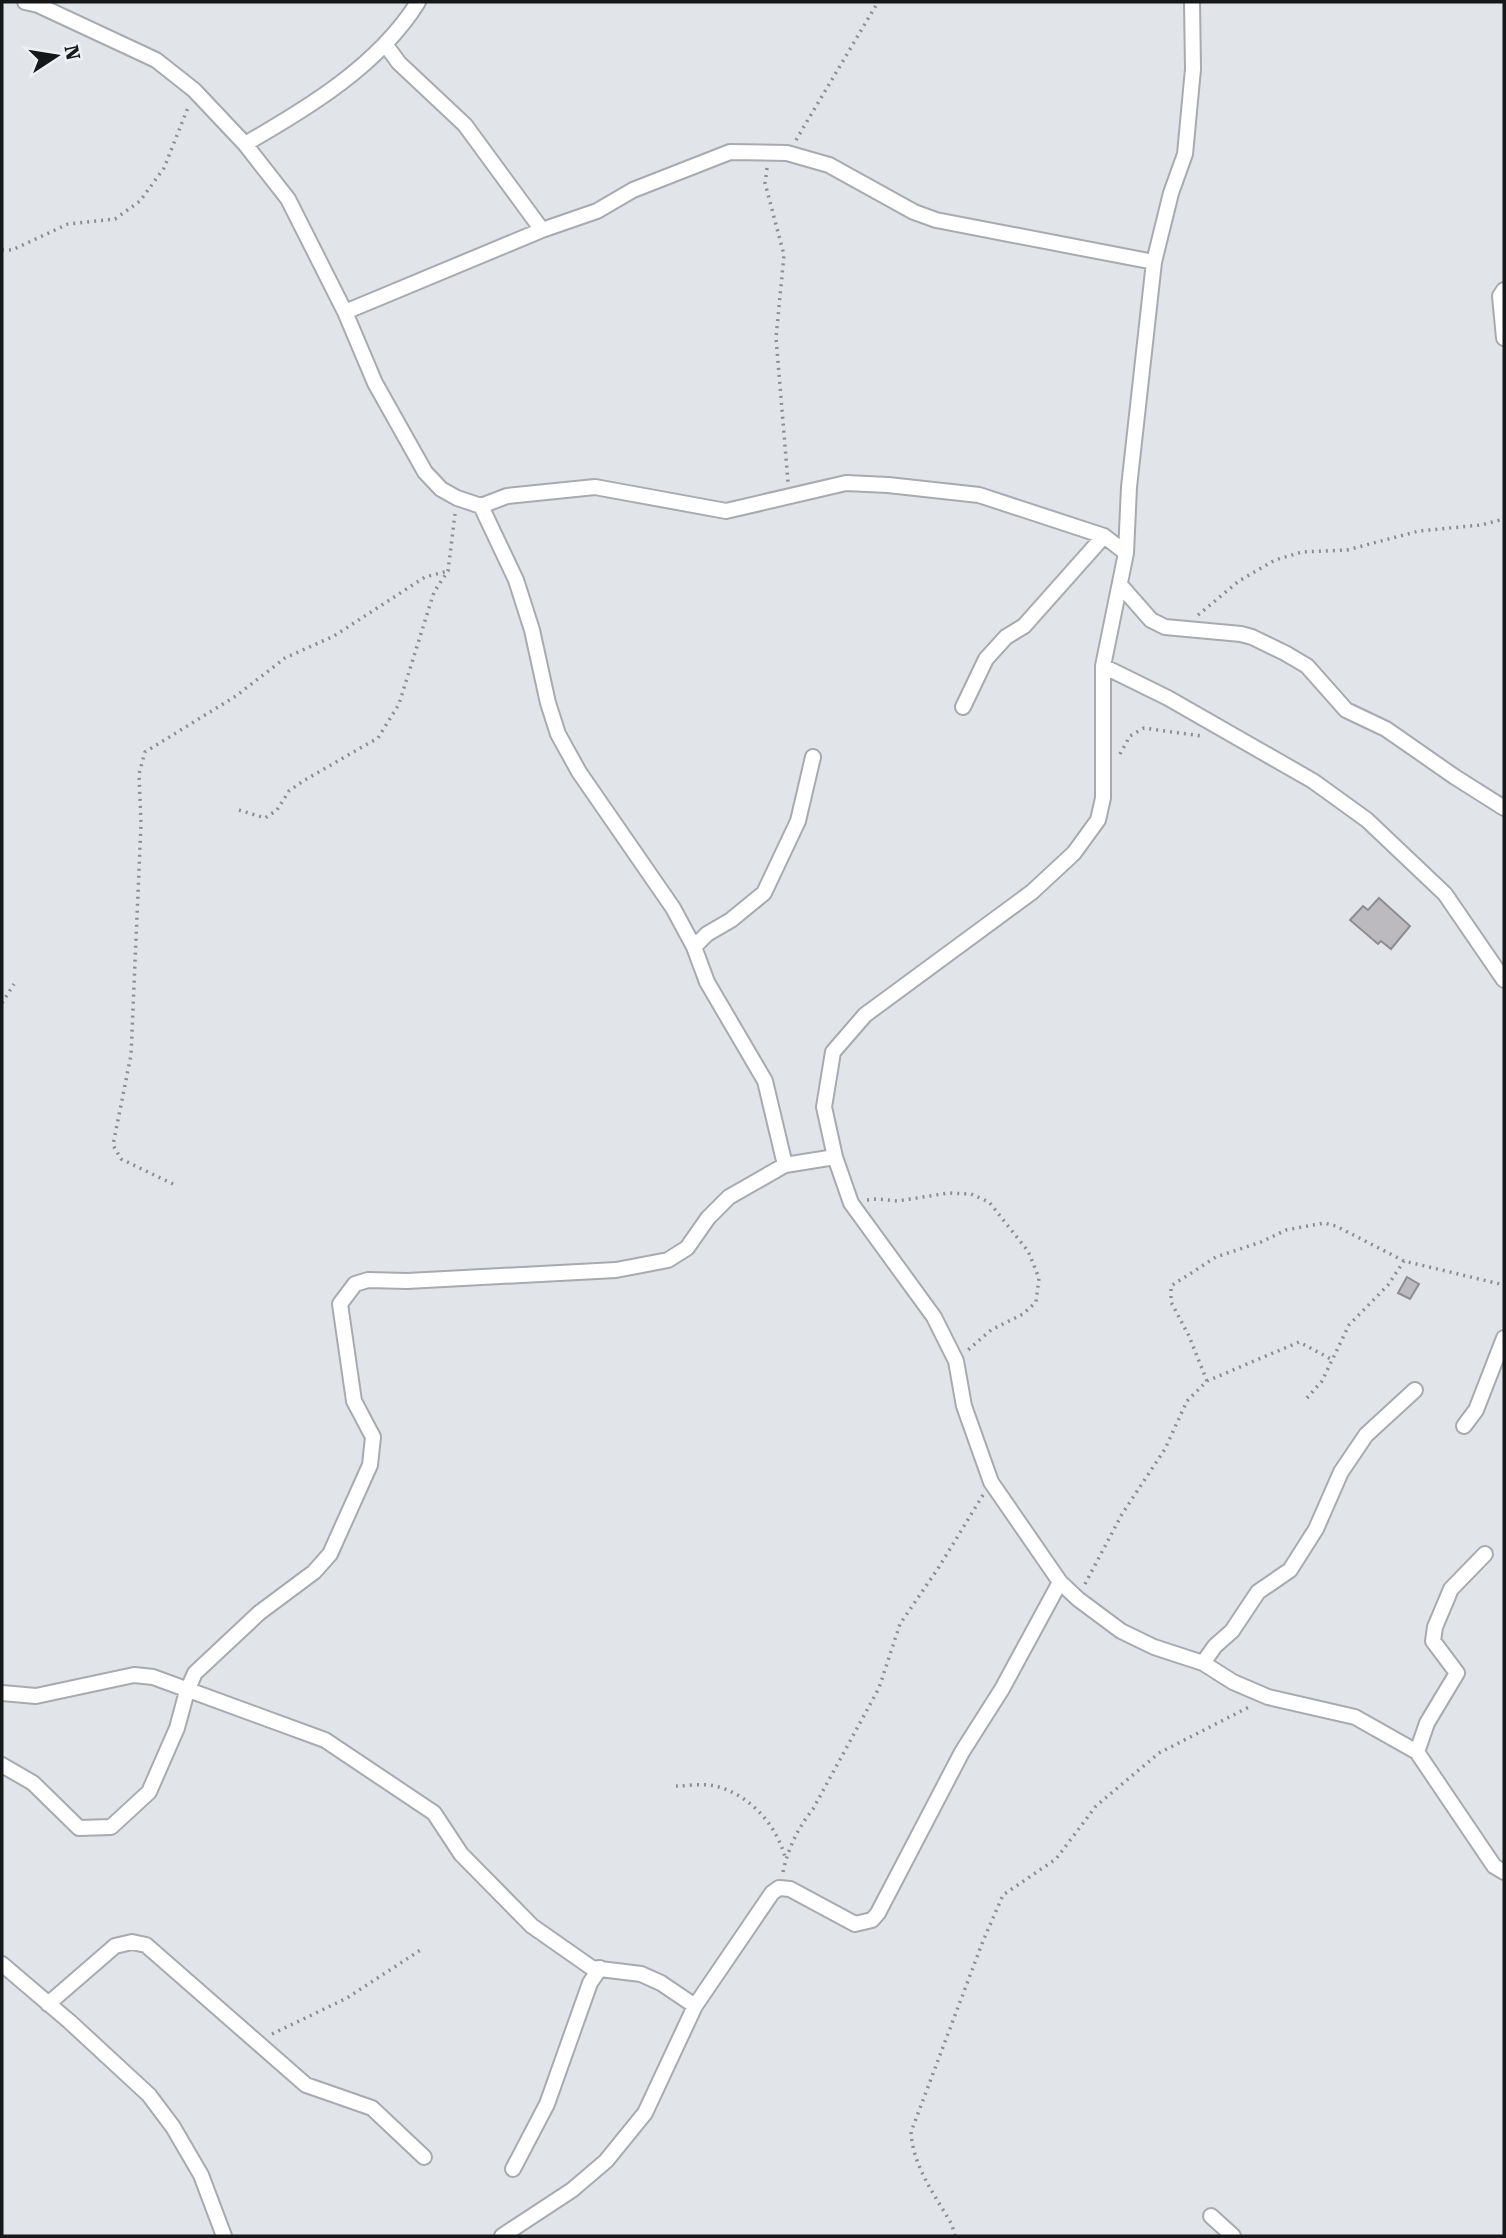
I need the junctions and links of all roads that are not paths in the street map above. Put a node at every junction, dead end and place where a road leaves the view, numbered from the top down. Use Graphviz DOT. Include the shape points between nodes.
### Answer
graph roads {
  1 [pos="25,2"];
  2 [pos="418,2"];
  3 [pos="1192,2"];
  4 [pos="385,44"];
  5 [pos="245,145"];
  6 [pos="541,230"];
  7 [pos="1154,262"];
  8 [pos="1504,289"];
  9 [pos="345,312"];
  10 [pos="1504,338"];
  11 [pos="481,506"];
  12 [pos="1104,536"];
  13 [pos="1126,553"];
  14 [pos="1121,586"];
  15 [pos="1103,666"];
  16 [pos="963,707"];
  17 [pos="813,757"];
  18 [pos="1504,808"];
  19 [pos="694,947"];
  20 [pos="1504,980"];
  21 [pos="835,1157"];
  22 [pos="785,1165"];
  23 [pos="1504,1338"];
  24 [pos="1415,1390"];
  25 [pos="1464,1426"];
  26 [pos="1485,1554"];
  27 [pos="1060,1582"];
  28 [pos="1203,1663"];
  29 [pos="187,1691"];
  30 [pos="2,1693"];
  31 [pos="1417,1752"];
  32 [pos="2,1765"];
  33 [pos="1504,1872"];
  34 [pos="2,1964"];
  35 [pos="600,1968"];
  36 [pos="48,2004"];
  37 [pos="695,2006"];
  38 [pos="424,2157"];
  39 [pos="513,2169"];
  40 [pos="1211,2216"];
  41 [pos="223,2236"];
  42 [pos="502,2236"];
  43 [pos="1233,2236"];
  1 -- 5 [label="street" via="156,60 194,90"];
  2 -- 4 [label="street"];
  3 -- 7 [label="street" via="1193,69 1185,154"];
  4 -- 5 [label="street" via="344,80"];
  4 -- 6 [label="street" via="465,125"];
  5 -- 9 [label="street" via="288,199"];
  6 -- 7 [label="street" via="597,211 633,190 730,152 770,151 829,165 936,220"];
  6 -- 9 [label="street"];
  7 -- 13 [label="street"];
  8 -- 10 [label="street" via="1500,296"];
  9 -- 11 [label="street" via="375,383 425,472 441,489"];
  11 -- 12 [label="street" via="507,496 595,487 726,511 846,483 979,495"];
  11 -- 19 [label="street" via="516,580 533,630 558,734"];
  12 -- 13 [label="street"];
  12 -- 16 [label="street" via="1024,626 986,659"];
  13 -- 14 [label="street"];
  14 -- 15 [label="street"];
  14 -- 18 [label="street" via="1156,624 1252,637 1300,660 1346,710 1387,729"];
  15 -- 20 [label="street" via="1313,780 1367,820 1445,894"];
  15 -- 21 [label="street" via="1103,798 1098,820 1074,853 1032,892 865,1016 833,1052 824,1107"];
  17 -- 19 [label="street" via="798,821 764,893"];
  19 -- 22 [label="street" via="707,982 765,1081"];
  21 -- 22 [label="street"];
  21 -- 27 [label="street" via="851,1203 934,1317 956,1361 964,1406 991,1482"];
  22 -- 29 [label="street" via="729,1197 687,1248 668,1260 615,1270 355,1284 340,1304 354,1401 373,1437 370,1465 330,1554 195,1673"];
  23 -- 25 [label="street" via="1476,1410"];
  24 -- 28 [label="street" via="1366,1435 1340,1472 1316,1529 1290,1570 1258,1592"];
  26 -- 31 [label="street" via="1451,1589 1435,1627 1433,1642 1457,1673 1427,1723"];
  27 -- 28 [label="street" via="1121,1631"];
  27 -- 37 [label="street" via="872,1920 855,1924 790,1889 779,1888"];
  28 -- 31 [label="street" via="1268,1697 1355,1717"];
  29 -- 30 [label="street" via="153,1677 134,1675 36,1696"];
  29 -- 32 [label="street" via="177,1728 149,1792 111,1827 79,1828 33,1783"];
  29 -- 35 [label="street" via="326,1740 397,1786 434,1813 461,1854 532,1926 592,1968"];
  31 -- 33 [label="street" via="1494,1866"];
  34 -- 36 [label="street"];
  35 -- 37 [label="street" via="641,1974"];
  35 -- 39 [label="street" via="590,1983 547,2104"];
  36 -- 38 [label="street" via="115,1946 146,1945 306,2085 372,2108"];
  36 -- 41 [label="street" via="149,2095 201,2175"];
  37 -- 42 [label="street" via="645,2113 606,2161 572,2190"];
  40 -- 43 [label="street"];
}
